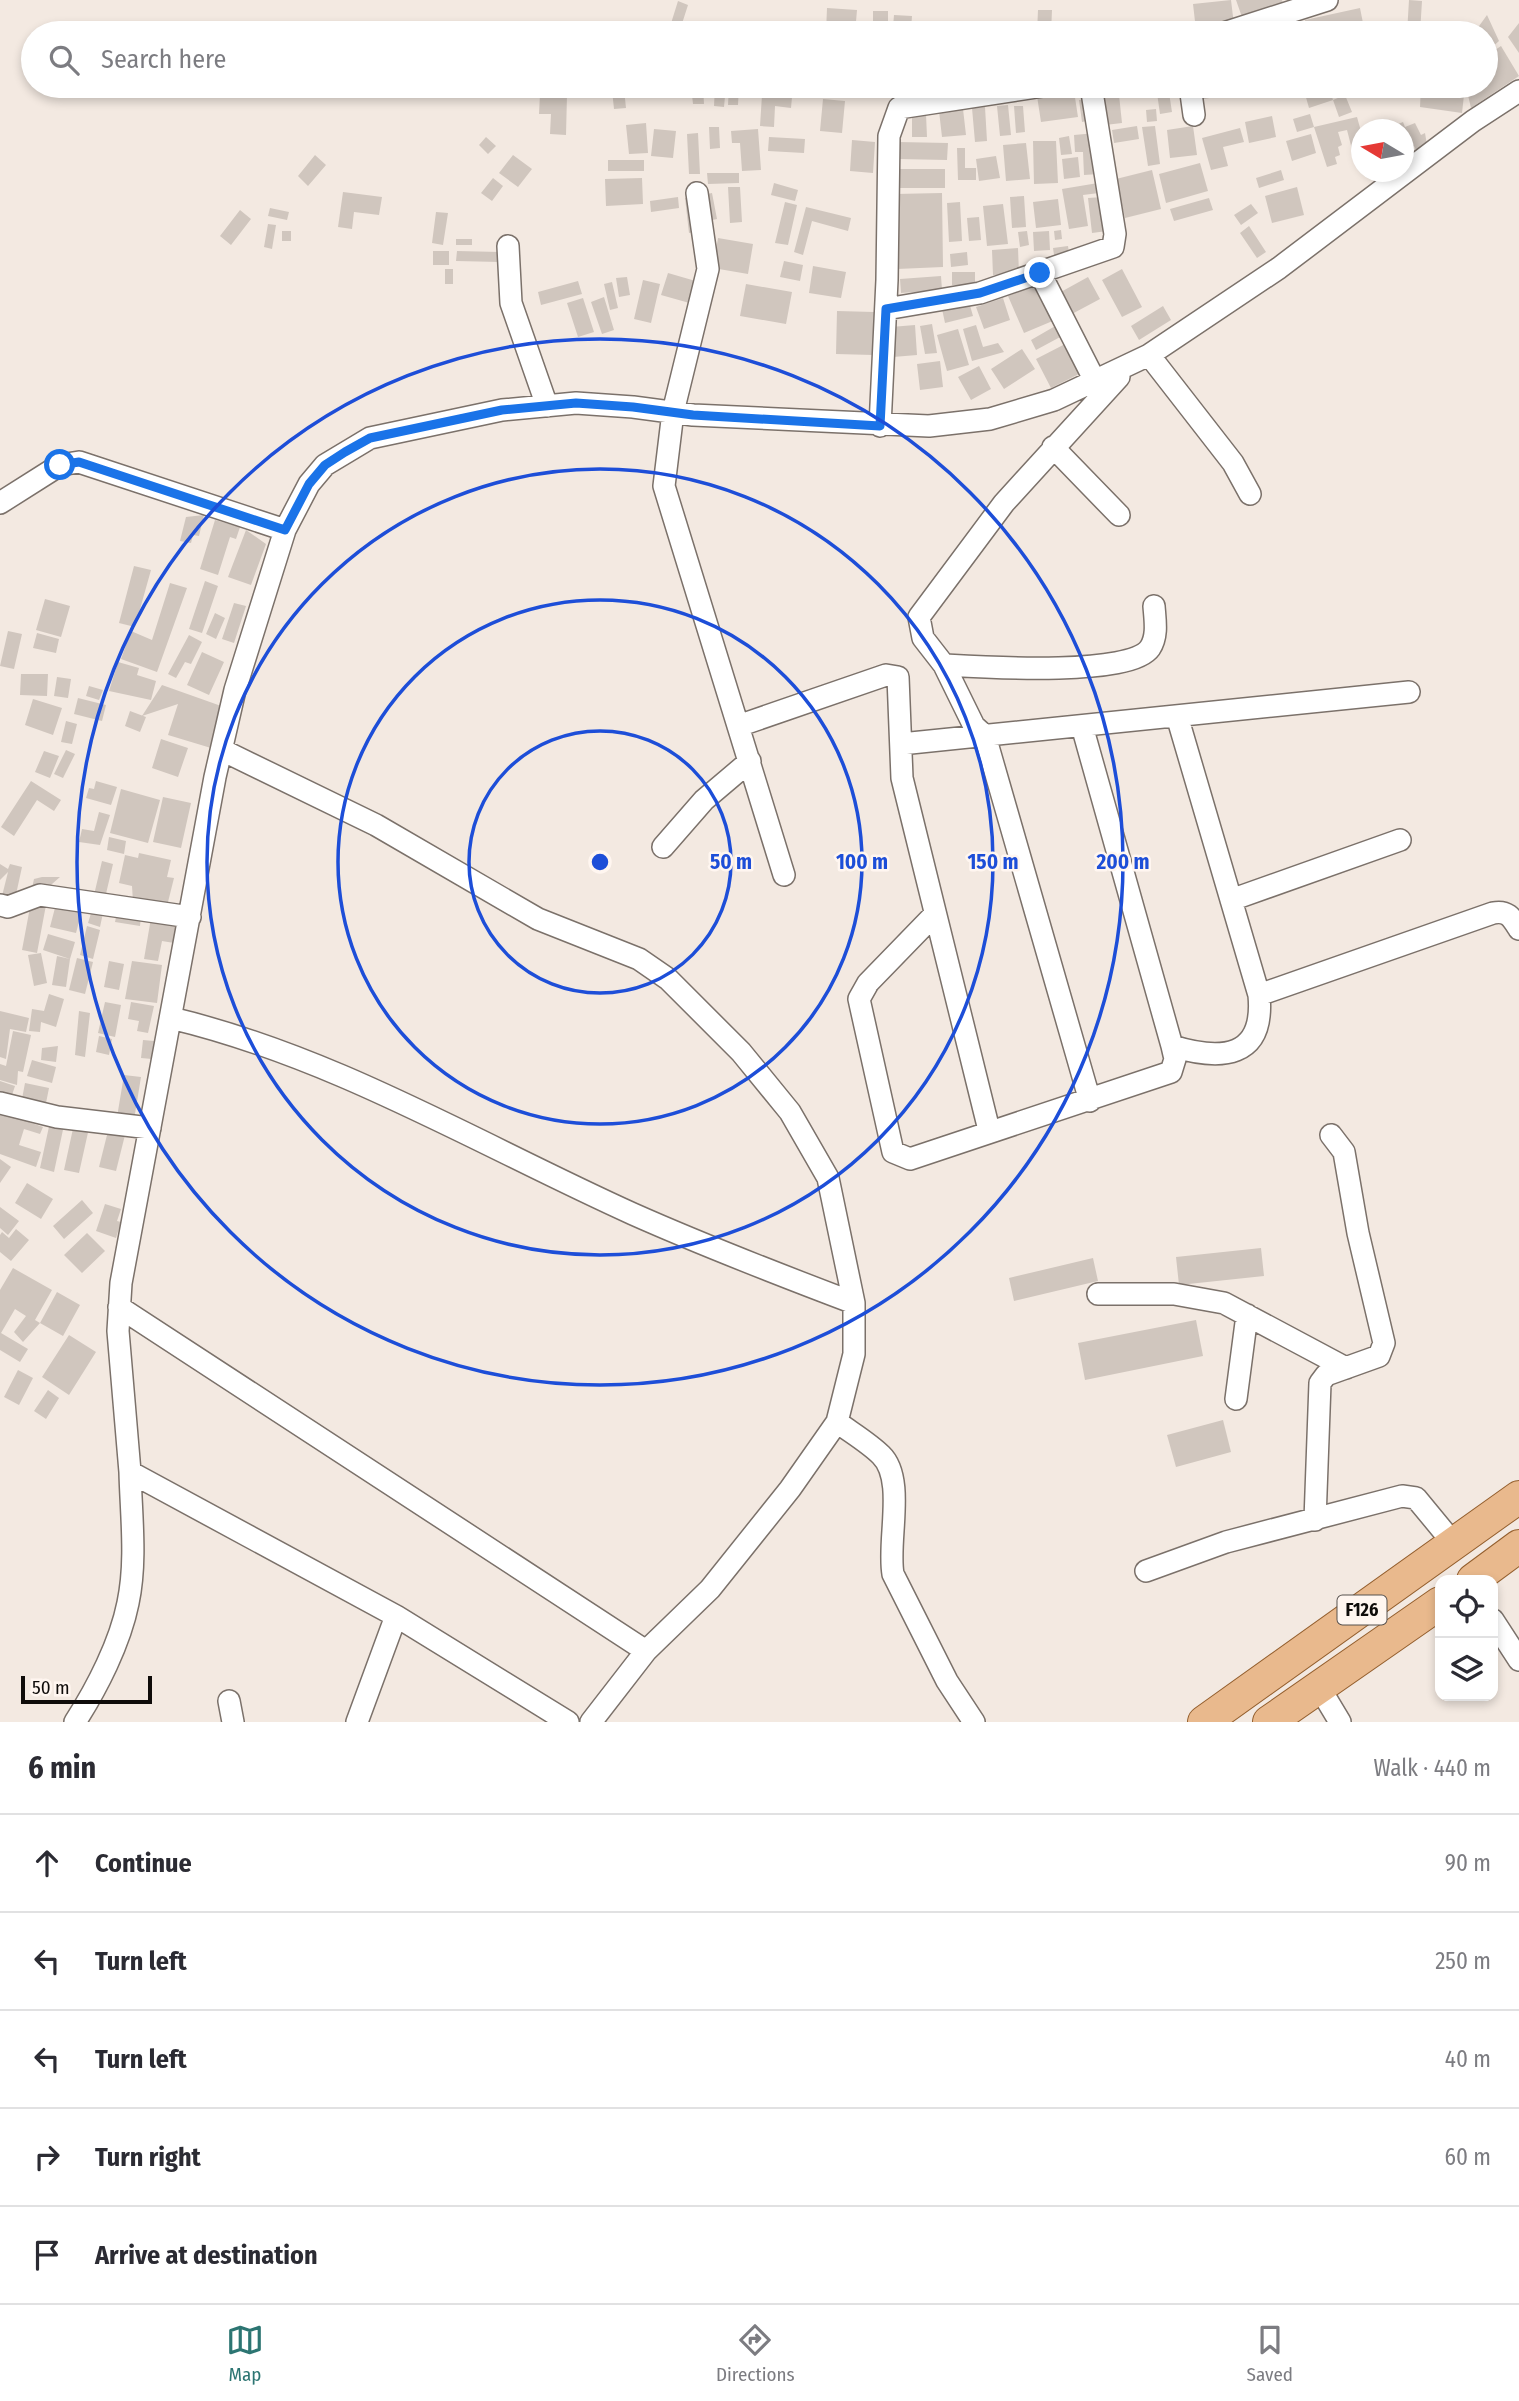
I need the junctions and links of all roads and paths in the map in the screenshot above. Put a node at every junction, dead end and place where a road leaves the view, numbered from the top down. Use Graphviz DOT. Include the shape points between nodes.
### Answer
graph roads {
  1 [pos="1327,0"];
  2 [pos="1261,21"];
  3 [pos="1519,91"];
  4 [pos="964,98"];
  5 [pos="1093,98"];
  6 [pos="1192,98"];
  7 [pos="1194,115"];
  8 [pos="697,192"];
  9 [pos="508,246"];
  10 [pos="1040,273"];
  11 [pos="886,309"];
  12 [pos="1149,355"];
  13 [pos="1130,366"];
  14 [pos="1096,383"];
  15 [pos="547,406"];
  16 [pos="673,412"];
  17 [pos="880,426"];
  18 [pos="1053,447"];
  19 [pos="1250,494"];
  20 [pos="0,503"];
  21 [pos="1119,514"];
  22 [pos="285,530"];
  23 [pos="1154,606"];
  24 [pos="944,664"];
  25 [pos="1409,692"];
  26 [pos="1177,716"];
  27 [pos="738,726"];
  28 [pos="1082,726"];
  29 [pos="985,736"];
  30 [pos="901,744"];
  31 [pos="222,750"];
  32 [pos="750,761"];
  33 [pos="1400,840"];
  34 [pos="663,847"];
  35 [pos="785,875"];
  36 [pos="1231,900"];
  37 [pos="0,905"];
  38 [pos="935,914"];
  39 [pos="190,917"];
  40 [pos="1519,929"];
  41 [pos="1259,995"];
  42 [pos="171,1018"];
  43 [pos="1172,1046"];
  44 [pos="1090,1101"];
  45 [pos="0,1103"];
  46 [pos="150,1128"];
  47 [pos="989,1130"];
  48 [pos="1331,1135"];
  49 [pos="1098,1294"];
  50 [pos="854,1303"];
  51 [pos="119,1307"];
  52 [pos="1247,1315"];
  53 [pos="1346,1368"];
  54 [pos="1236,1399"];
  55 [pos="837,1422"];
  56 [pos="130,1472"];
  57 [pos="1519,1497"];
  58 [pos="1315,1520"];
  59 [pos="1454,1544"];
  60 [pos="1519,1546"];
  61 [pos="1146,1571"];
  62 [pos="1479,1575"];
  63 [pos="1435,1607"];
  64 [pos="396,1616"];
  65 [pos="1498,1628"];
  66 [pos="646,1651"];
  67 [pos="1519,1660"];
  68 [pos="1320,1688"];
  69 [pos="75,1722"];
  70 [pos="357,1722"];
  71 [pos="568,1722"];
  72 [pos="591,1722"];
  73 [pos="974,1722"];
  74 [pos="1204,1722"];
  75 [pos="1269,1722"];
  76 [pos="1340,1722"];
  1 -- 2 [label="street"];
  3 -- 12 [label="street" via="1279,268"];
  4 -- 11 [label="street" via="899,108 889,136"];
  5 -- 10 [label="street" via="1116,241 1108,251"];
  6 -- 7 [label="street"];
  8 -- 16 [label="street" via="708,269"];
  9 -- 15 [label="street" via="511,303"];
  10 -- 11 [label="street" via="980,293"];
  10 -- 14 [label="street"];
  11 -- 17 [label="street"];
  12 -- 13 [label="street"];
  12 -- 19 [label="street" via="1233,463"];
  13 -- 14 [label="street"];
  13 -- 18 [label="street"];
  14 -- 17 [label="street" via="990,419"];
  15 -- 16 [label="street" via="587,404"];
  15 -- 22 [label="street" via="502,410 370,438 325,465 309,484"];
  16 -- 17 [label="street"];
  16 -- 27 [label="street" via="663,473 666,498"];
  18 -- 21 [label="street"];
  18 -- 24 [label="street" via="1004,503 919,617 923,638"];
  20 -- 22 [label="street" via="60,465 79,462"];
  22 -- 31 [label="street" via="235,690"];
  23 -- 24 [label="street" via="1151,647 1133,661 1023,669"];
  24 -- 29 [label="street" via="974,726"];
  25 -- 26 [label="street"];
  26 -- 28 [label="street"];
  26 -- 36 [label="street"];
  27 -- 30 [label="street" via="893,675 900,682"];
  27 -- 32 [label="street"];
  28 -- 29 [label="street"];
  28 -- 43 [label="street"];
  29 -- 30 [label="street"];
  29 -- 44 [label="street"];
  30 -- 38 [label="street" via="902,778"];
  31 -- 39 [label="street"];
  31 -- 50 [label="street" via="376,825 507,903 639,959 668,979 741,1052 790,1112 822,1167"];
  32 -- 34 [label="street" via="704,800"];
  32 -- 35 [label="street"];
  33 -- 36 [label="street"];
  36 -- 41 [label="street"];
  37 -- 39 [label="street" via="8,907 40,895"];
  38 -- 47 [label="street"];
  38 -- 47 [label="street" via="868,983 859,999 890,1146 910,1159"];
  39 -- 42 [label="street"];
  40 -- 41 [label="street" via="1510,915 1493,913"];
  41 -- 43 [label="street" via="1261,1014 1246,1046 1228,1055"];
  42 -- 46 [label="street"];
  42 -- 50 [label="street" via="225,1031 328,1068 634,1214"];
  43 -- 44 [label="street" via="1174,1065 1165,1076"];
  44 -- 47 [label="street"];
  45 -- 46 [label="street" via="57,1117"];
  46 -- 51 [label="street"];
  48 -- 53 [label="street" via="1343,1152 1384,1343 1379,1356"];
  49 -- 52 [label="street" via="1191,1295 1224,1303"];
  50 -- 55 [label="street" via="853,1354"];
  51 -- 56 [label="street"];
  51 -- 66 [label="street"];
  52 -- 53 [label="street"];
  52 -- 54 [label="street"];
  53 -- 58 [label="street" via="1326,1375 1317,1392"];
  55 -- 66 [label="street" via="710,1589"];
  55 -- 73 [label="street" via="883,1457 890,1468 894,1483 893,1574 947,1681"];
  56 -- 64 [label="street"];
  56 -- 69 [label="street" via="129,1600 121,1630"];
  57 -- 59 [label="main road, F126"];
  58 -- 59 [label="street" via="1408,1496 1416,1498"];
  58 -- 61 [label="street" via="1226,1542"];
  59 -- 74 [label="main road, F126"];
  60 -- 62 [label="main road"];
  63 -- 68 [label="main road, F126"];
  64 -- 70 [label="street"];
  64 -- 71 [label="street"];
  65 -- 67 [label="street"];
  66 -- 72 [label="street"];
  68 -- 75 [label="main road, F126"];
  68 -- 76 [label="street"];
}
